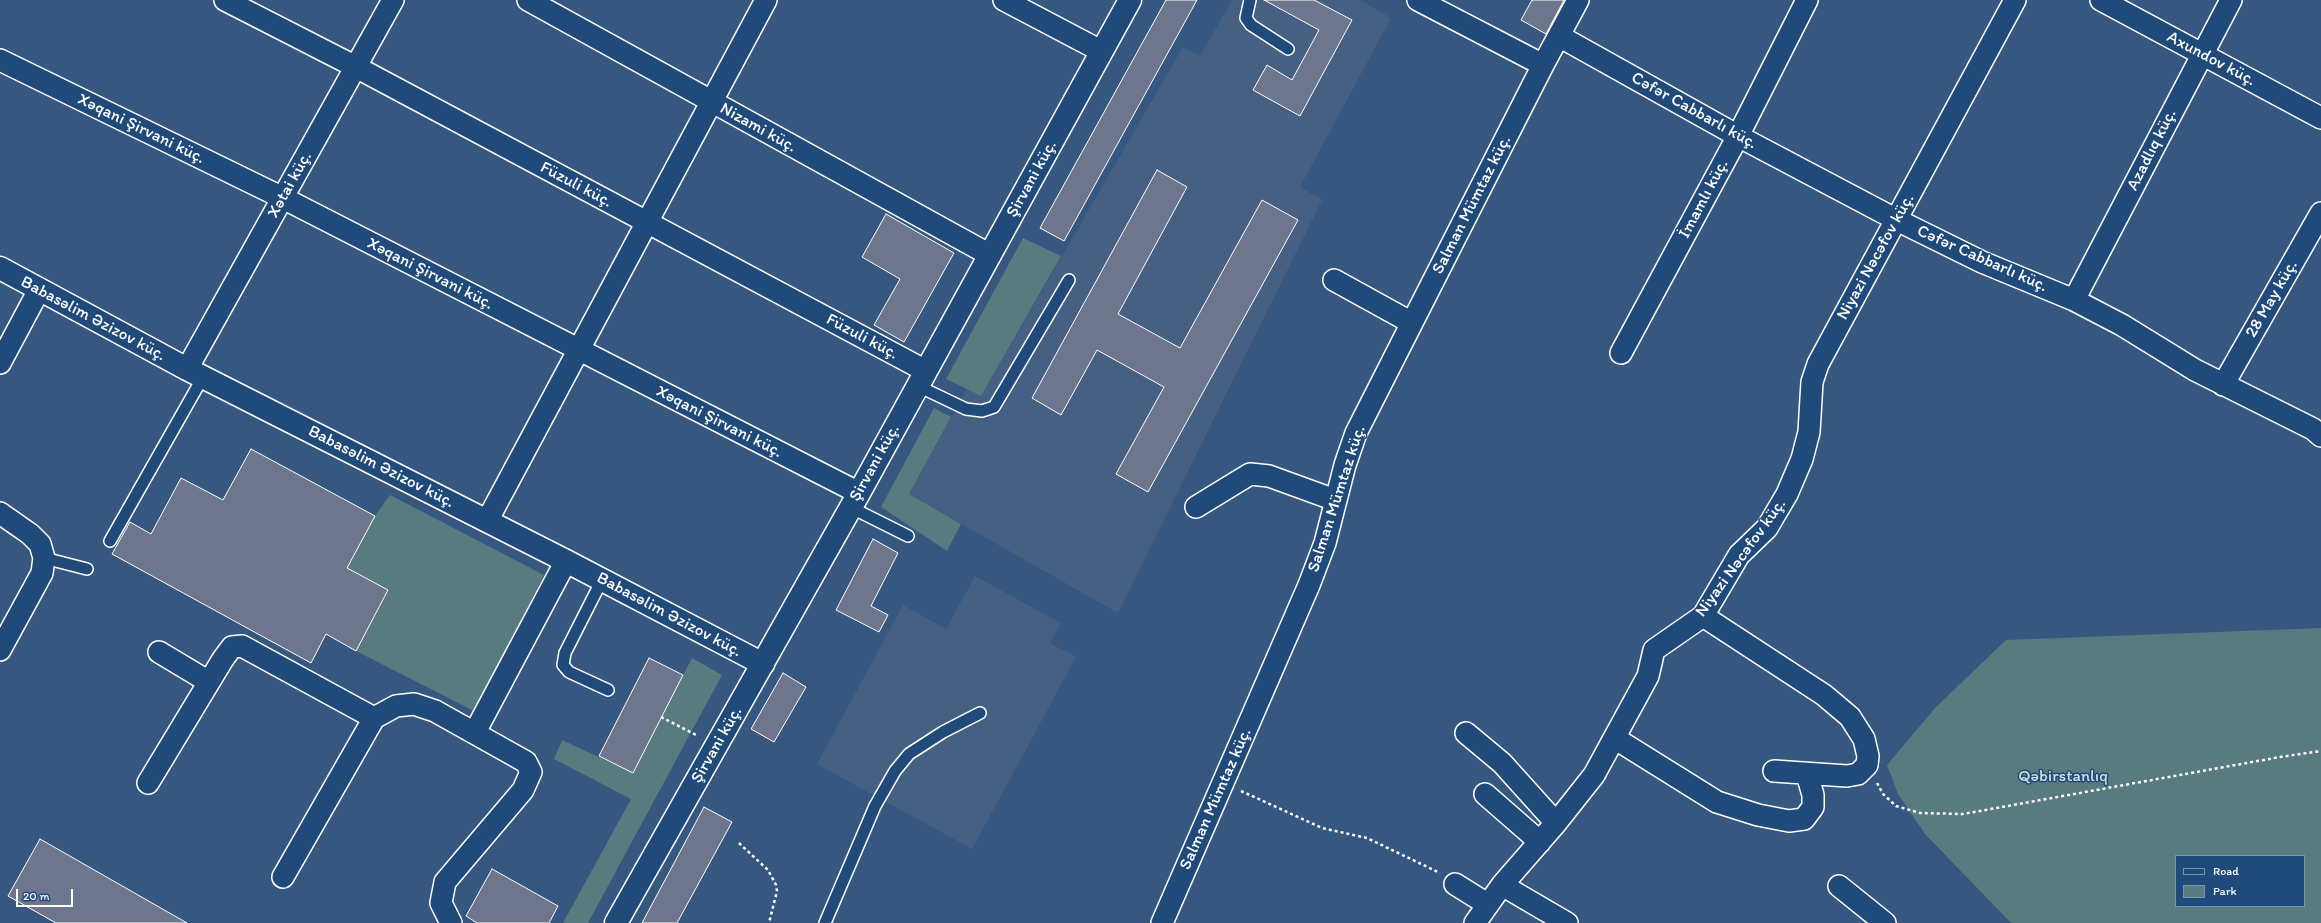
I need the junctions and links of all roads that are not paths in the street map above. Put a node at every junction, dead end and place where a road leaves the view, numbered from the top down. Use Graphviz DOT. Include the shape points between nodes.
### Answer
graph roads {
  1 [pos="226,0"];
  2 [pos="393,0"];
  3 [pos="528,0"];
  4 [pos="766,0"];
  5 [pos="1004,0"];
  6 [pos="1130,0"];
  7 [pos="1250,0"];
  8 [pos="1418,0"];
  9 [pos="1578,0"];
  10 [pos="1807,0"];
  11 [pos="2015,0"];
  12 [pos="2100,0"];
  13 [pos="2231,0"];
  14 [pos="1559,36"];
  15 [pos="1288,49"];
  16 [pos="1101,51"];
  17 [pos="2201,55"];
  18 [pos="0,60"];
  19 [pos="1543,65"];
  20 [pos="356,67"];
  21 [pos="712,102"];
  22 [pos="2321,118"];
  23 [pos="1738,136"];
  24 [pos="283,198"];
  25 [pos="2321,213"];
  26 [pos="1897,220"];
  27 [pos="646,223"];
  28 [pos="990,255"];
  29 [pos="0,268"];
  30 [pos="1069,280"];
  31 [pos="1334,280"];
  32 [pos="39,290"];
  33 [pos="2074,300"];
  34 [pos="1412,323"];
  35 [pos="577,350"];
  36 [pos="1621,354"];
  37 [pos="0,363"];
  38 [pos="195,373"];
  39 [pos="922,378"];
  40 [pos="2223,385"];
  41 [pos="2321,436"];
  42 [pos="855,500"];
  43 [pos="1335,500"];
  44 [pos="1196,507"];
  45 [pos="0,514"];
  46 [pos="487,521"];
  47 [pos="908,536"];
  48 [pos="110,541"];
  49 [pos="44,558"];
  50 [pos="566,561"];
  51 [pos="87,569"];
  52 [pos="602,580"];
  53 [pos="1704,616"];
  54 [pos="0,650"];
  55 [pos="160,652"];
  56 [pos="762,664"];
  57 [pos="208,682"];
  58 [pos="608,690"];
  59 [pos="980,713"];
  60 [pos="374,718"];
  61 [pos="475,732"];
  62 [pos="1466,733"];
  63 [pos="1616,739"];
  64 [pos="1774,771"];
  65 [pos="1807,774"];
  66 [pos="148,783"];
  67 [pos="1485,794"];
  68 [pos="1556,824"];
  69 [pos="1540,842"];
  70 [pos="283,877"];
  71 [pos="1455,884"];
  72 [pos="1502,885"];
  73 [pos="1839,886"];
  74 [pos="1487,904"];
  75 [pos="451,923"];
  76 [pos="616,923"];
  77 [pos="825,923"];
  78 [pos="1162,923"];
  79 [pos="1475,923"];
  80 [pos="1567,923"];
  81 [pos="1885,923"];
  1 -- 20 [label="street, Füzuli küç."];
  2 -- 20 [label="street, Xətai küç."];
  3 -- 21 [label="street, Nizami küç."];
  4 -- 21 [label="street"];
  5 -- 16 [label="street"];
  6 -- 16 [label="main road, Şirvani küç."];
  7 -- 15 [label="lane" via="1246,18 1251,25"];
  8 -- 19 [label="street"];
  9 -- 14 [label="street, Salman Mümtaz küç."];
  10 -- 23 [label="street, İmamlı küç."];
  11 -- 26 [label="street, Niyazi Nəcəfov küç."];
  12 -- 17 [label="street, Axundov küç."];
  13 -- 17 [label="street, Azadlıq küç."];
  14 -- 19 [label="street, Salman Mümtaz küç."];
  14 -- 23 [label="street, Cəfər Cabbarlı küç."];
  16 -- 28 [label="main road, Şirvani küç."];
  17 -- 22 [label="street, Axundov küç."];
  17 -- 33 [label="street, Azadlıq küç."];
  18 -- 24 [label="street, Xəqani Şirvani küç."];
  19 -- 34 [label="street, Salman Mümtaz küç."];
  20 -- 24 [label="street, Xətai küç."];
  20 -- 27 [label="street, Füzuli küç."];
  21 -- 27 [label="street"];
  21 -- 28 [label="street, Nizami küç."];
  23 -- 26 [label="street, Cəfər Cabbarlı küç."];
  23 -- 36 [label="street, İmamlı küç."];
  24 -- 35 [label="street, Xəqani Şirvani küç."];
  24 -- 38 [label="street, Xətai küç."];
  25 -- 40 [label="street, 28 May küç."];
  26 -- 33 [label="street, Cəfər Cabbarlı küç." via="1982,262"];
  26 -- 53 [label="street, Niyazi Nəcəfov küç." via="1818,364 1812,382 1809,432 1802,460 1787,494 1767,528 1739,555"];
  27 -- 35 [label="street"];
  27 -- 39 [label="street, Füzuli küç."];
  28 -- 39 [label="main road, Şirvani küç."];
  29 -- 32 [label="main road, Babasəlim Əzizov küç."];
  30 -- 39 [label="lane" via="994,407 982,411 966,409"];
  31 -- 34 [label="street"];
  32 -- 37 [label="street"];
  32 -- 38 [label="main road, Babasəlim Əzizov küç."];
  33 -- 40 [label="street, Cəfər Cabbarlı küç." via="2122,325"];
  34 -- 43 [label="street, Salman Mümtaz küç." via="1356,433"];
  35 -- 42 [label="street, Xəqani Şirvani küç."];
  35 -- 46 [label="street"];
  38 -- 46 [label="main road, Babasəlim Əzizov küç."];
  38 -- 48 [label="lane"];
  39 -- 42 [label="main road, Şirvani küç."];
  40 -- 41 [label="street, Cəfər Cabbarlı küç." via="2312,429"];
  42 -- 47 [label="lane"];
  42 -- 56 [label="main road, Şirvani küç."];
  43 -- 44 [label="street" via="1269,476 1250,474"];
  43 -- 78 [label="street, Salman Mümtaz küç." via="1325,542 1309,585"];
  45 -- 49 [label="street" via="30,534 40,544"];
  46 -- 50 [label="main road, Babasəlim Əzizov küç."];
  49 -- 51 [label="lane"];
  49 -- 54 [label="street" via="42,573"];
  50 -- 52 [label="main road, Babasəlim Əzizov küç."];
  50 -- 61 [label="street"];
  52 -- 56 [label="main road, Babasəlim Əzizov küç."];
  52 -- 58 [label="lane" via="565,653 563,665 569,672"];
  53 -- 63 [label="street, Niyazi Nəcəfov küç." via="1654,650 1648,676"];
  53 -- 65 [label="street" via="1824,695 1850,717 1864,739 1868,756 1867,765 1858,774 1847,776"];
  55 -- 57 [label="street"];
  56 -- 76 [label="main road, Şirvani küç."];
  57 -- 60 [label="street" via="232,647 242,646"];
  57 -- 66 [label="street"];
  59 -- 77 [label="lane" via="943,732 909,754 895,771 875,806"];
  60 -- 61 [label="street" via="396,706 414,704 435,711"];
  60 -- 70 [label="street"];
  61 -- 75 [label="street" via="526,762 531,772 523,790 444,882 441,903"];
  62 -- 68 [label="street" via="1502,763"];
  63 -- 65 [label="street" via="1717,802 1758,815 1789,821 1804,819 1813,807 1813,795"];
  63 -- 68 [label="street, Niyazi Nəcəfov küç." via="1594,775"];
  64 -- 65 [label="street"];
  67 -- 69 [label="street"];
  68 -- 69 [label="street, Niyazi Nəcəfov küç."];
  69 -- 72 [label="street, Niyazi Nəcəfov küç."];
  71 -- 74 [label="street"];
  72 -- 74 [label="street, Niyazi Nəcəfov küç."];
  72 -- 80 [label="street"];
  73 -- 81 [label="street"];
  74 -- 79 [label="street, Niyazi Nəcəfov küç."];
}
